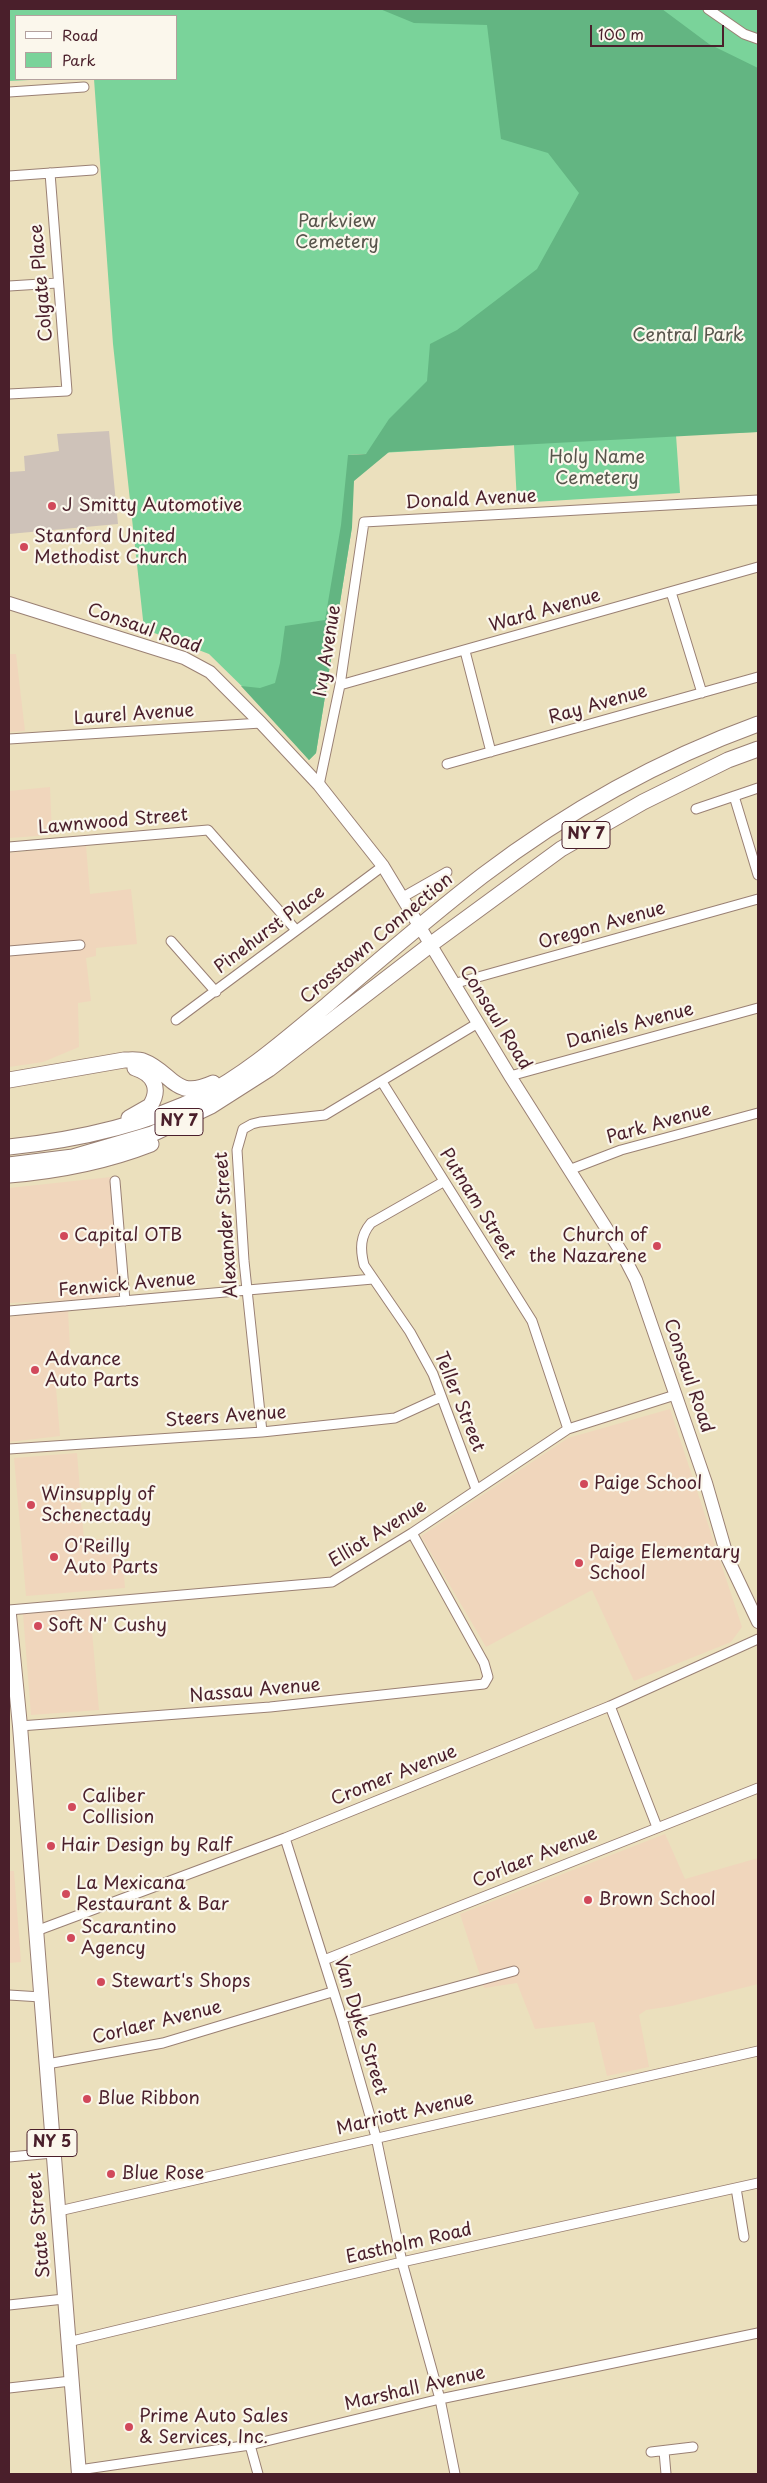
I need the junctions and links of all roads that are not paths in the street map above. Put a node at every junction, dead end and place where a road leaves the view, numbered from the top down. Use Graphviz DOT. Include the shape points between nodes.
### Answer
graph roads {
  1 [pos="708,9"];
  2 [pos="758,39"];
  3 [pos="84,87"];
  4 [pos="9,92"];
  5 [pos="93,170"];
  6 [pos="50,173"];
  7 [pos="9,176"];
  8 [pos="57,283"];
  9 [pos="9,286"];
  10 [pos="9,394"];
  11 [pos="758,500"];
  12 [pos="364,522"];
  13 [pos="758,567"];
  14 [pos="672,592"];
  15 [pos="9,603"];
  16 [pos="465,651"];
  17 [pos="758,677"];
  18 [pos="340,685"];
  19 [pos="702,693"];
  20 [pos="261,723"];
  21 [pos="758,724"];
  22 [pos="9,739"];
  23 [pos="758,749"];
  24 [pos="491,752"];
  25 [pos="447,764"];
  26 [pos="319,785"];
  27 [pos="758,788"];
  28 [pos="734,796"];
  29 [pos="696,809"];
  30 [pos="9,847"];
  31 [pos="383,866"];
  32 [pos="447,872"];
  33 [pos="758,875"];
  34 [pos="403,897"];
  35 [pos="758,899"];
  36 [pos="419,927"];
  37 [pos="296,930"];
  38 [pos="171,940"];
  39 [pos="80,945"];
  40 [pos="430,945"];
  41 [pos="9,951"];
  42 [pos="454,984"];
  43 [pos="216,992"];
  44 [pos="758,1008"];
  45 [pos="176,1020"];
  46 [pos="478,1023"];
  47 [pos="255,1063"];
  48 [pos="269,1070"];
  49 [pos="510,1076"];
  50 [pos="9,1080"];
  51 [pos="382,1082"];
  52 [pos="9,1089"];
  53 [pos="758,1113"];
  54 [pos="103,1132"];
  55 [pos="9,1147"];
  56 [pos="9,1165"];
  57 [pos="569,1170"];
  58 [pos="9,1175"];
  59 [pos="115,1182"];
  60 [pos="443,1182"];
  61 [pos="373,1279"];
  62 [pos="247,1291"];
  63 [pos="125,1300"];
  64 [pos="9,1311"];
  65 [pos="675,1395"];
  66 [pos="441,1397"];
  67 [pos="568,1429"];
  68 [pos="262,1432"];
  69 [pos="9,1449"];
  70 [pos="476,1489"];
  71 [pos="412,1533"];
  72 [pos="9,1610"];
  73 [pos="9,1615"];
  74 [pos="758,1622"];
  75 [pos="758,1639"];
  76 [pos="610,1706"];
  77 [pos="13,1707"];
  78 [pos="20,1726"];
  79 [pos="758,1788"];
  80 [pos="657,1827"];
  81 [pos="285,1838"];
  82 [pos="36,1930"];
  83 [pos="324,1960"];
  84 [pos="514,1972"];
  85 [pos="332,1992"];
  86 [pos="9,1995"];
  87 [pos="41,1997"];
  88 [pos="342,2018"];
  89 [pos="758,2051"];
  90 [pos="47,2064"];
  91 [pos="376,2137"];
  92 [pos="53,2153"];
  93 [pos="9,2157"];
  94 [pos="758,2183"];
  95 [pos="736,2188"];
  96 [pos="59,2210"];
  97 [pos="744,2237"];
  98 [pos="402,2262"];
  99 [pos="64,2299"];
  100 [pos="9,2305"];
  101 [pos="758,2333"];
  102 [pos="68,2342"];
  103 [pos="71,2381"];
  104 [pos="9,2388"];
  105 [pos="440,2400"];
  106 [pos="250,2444"];
  107 [pos="693,2446"];
  108 [pos="664,2450"];
  109 [pos="651,2452"];
  110 [pos="79,2472"];
  111 [pos="258,2474"];
  112 [pos="455,2474"];
  113 [pos="666,2474"];
  1 -- 2 [label="street" via="744,34"];
  3 -- 4 [label="street"];
  5 -- 6 [label="street"];
  6 -- 7 [label="street"];
  6 -- 8 [label="street, Colgate Place"];
  8 -- 9 [label="street"];
  8 -- 10 [label="street, Colgate Place" via="67,391"];
  11 -- 12 [label="street, Donald Avenue"];
  12 -- 18 [label="street, Ivy Avenue"];
  13 -- 14 [label="street, Ward Avenue"];
  14 -- 16 [label="street, Ward Avenue"];
  14 -- 19 [label="street"];
  15 -- 20 [label="street, Consaul Road" via="184,658 210,672"];
  16 -- 18 [label="street, Ward Avenue"];
  16 -- 24 [label="street"];
  17 -- 19 [label="street, Ray Avenue"];
  18 -- 26 [label="street, Ivy Avenue"];
  19 -- 24 [label="street, Ray Avenue"];
  20 -- 22 [label="street, Laurel Avenue"];
  20 -- 26 [label="street, Consaul Road"];
  21 -- 36 [label="highway, Crosstown Connection / NY 7" via="717,739 636,777 558,823 482,876"];
  23 -- 40 [label="highway, Crosstown Connection / NY 7" via="728,760 643,802 561,849"];
  24 -- 25 [label="street, Ray Avenue"];
  26 -- 31 [label="street, Consaul Road"];
  27 -- 28 [label="street"];
  28 -- 29 [label="street"];
  28 -- 33 [label="street"];
  30 -- 37 [label="street, Lawnwood Street" via="208,830"];
  31 -- 34 [label="street, Consaul Road"];
  31 -- 37 [label="street, Pinehurst Place"];
  32 -- 34 [label="street"];
  34 -- 36 [label="street, Consaul Road"];
  35 -- 42 [label="street, Oregon Avenue"];
  36 -- 40 [label="street, Consaul Road"];
  36 -- 47 [label="highway, Crosstown Connection / NY 7"];
  37 -- 43 [label="street, Pinehurst Place"];
  38 -- 43 [label="street"];
  39 -- 41 [label="street"];
  40 -- 42 [label="street, Consaul Road"];
  40 -- 48 [label="highway, Crosstown Connection / NY 7"];
  42 -- 46 [label="street, Consaul Road"];
  43 -- 45 [label="street, Pinehurst Place"];
  44 -- 49 [label="street, Daniels Avenue"];
  46 -- 49 [label="street, Consaul Road"];
  46 -- 51 [label="street, Alexander Street"];
  47 -- 50 [label="highway" via="210,1084 190,1089 174,1085 160,1070 142,1060 124,1060"];
  47 -- 54 [label="highway, Crosstown Connection / NY 7" via="204,1095 145,1121"];
  48 -- 56 [label="highway, Crosstown Connection / NY 7" via="211,1106 152,1134 73,1157"];
  48 -- 58 [label="highway" via="222,1108 150,1145 46,1172"];
  49 -- 57 [label="street, Consaul Road"];
  51 -- 60 [label="street, Putnam Street"];
  51 -- 62 [label="street, Alexander Street" via="325,1115 260,1122 243,1129 238,1150"];
  52 -- 54 [label="highway" via="124,1066 148,1073 156,1089 150,1106"];
  53 -- 57 [label="street, Park Avenue" via="621,1150"];
  54 -- 55 [label="highway, Crosstown Connection / NY 7" via="75,1139"];
  57 -- 65 [label="street, Consaul Road" via="636,1280"];
  59 -- 63 [label="street"];
  60 -- 61 [label="street" via="371,1224 365,1231 361,1254"];
  60 -- 67 [label="street, Putnam Street" via="532,1321"];
  61 -- 62 [label="street, Fenwick Avenue"];
  61 -- 66 [label="street, Teller Street" via="410,1332 433,1374"];
  62 -- 63 [label="street, Fenwick Avenue"];
  62 -- 68 [label="street, Alexander Street"];
  63 -- 64 [label="street, Fenwick Avenue"];
  65 -- 67 [label="street, Elliot Avenue"];
  65 -- 74 [label="street, Consaul Road" via="728,1559"];
  66 -- 68 [label="street, Steers Avenue" via="396,1418"];
  66 -- 70 [label="street, Teller Street"];
  67 -- 70 [label="street, Elliot Avenue"];
  68 -- 69 [label="street, Steers Avenue"];
  70 -- 71 [label="street, Elliot Avenue"];
  71 -- 72 [label="street, Elliot Avenue" via="332,1582"];
  71 -- 78 [label="street, Nassau Avenue" via="484,1663 488,1677 484,1684 270,1707"];
  73 -- 77 [label="main road, State Street / NY 5"];
  75 -- 76 [label="street, Cromer Avenue"];
  76 -- 80 [label="street"];
  76 -- 81 [label="street, Cromer Avenue"];
  77 -- 78 [label="main road, State Street / NY 5"];
  78 -- 82 [label="main road, State Street / NY 5"];
  79 -- 80 [label="street, Corlaer Avenue"];
  80 -- 83 [label="street, Corlaer Avenue"];
  81 -- 82 [label="street, Cromer Avenue"];
  81 -- 83 [label="street, Van Dyke Street"];
  82 -- 87 [label="main road, State Street / NY 5"];
  83 -- 85 [label="street, Van Dyke Street"];
  84 -- 88 [label="street"];
  85 -- 88 [label="street, Van Dyke Street"];
  85 -- 90 [label="street, Corlaer Avenue" via="163,2043"];
  86 -- 87 [label="street"];
  87 -- 90 [label="main road, State Street / NY 5"];
  88 -- 91 [label="street, Van Dyke Street"];
  89 -- 91 [label="street, Marriott Avenue"];
  90 -- 92 [label="main road, State Street / NY 5"];
  91 -- 96 [label="street, Marriott Avenue"];
  91 -- 98 [label="street, Van Dyke Street"];
  92 -- 93 [label="street"];
  92 -- 96 [label="main road, State Street / NY 5"];
  94 -- 95 [label="street, Eastholm Road"];
  95 -- 97 [label="street"];
  95 -- 98 [label="street, Eastholm Road"];
  96 -- 99 [label="main road, State Street / NY 5"];
  98 -- 102 [label="street, Eastholm Road"];
  98 -- 105 [label="street, Van Dyke Street"];
  99 -- 100 [label="street"];
  99 -- 102 [label="main road, State Street / NY 5"];
  101 -- 105 [label="street, Marshall Avenue"];
  102 -- 103 [label="main road, State Street / NY 5"];
  103 -- 104 [label="street"];
  103 -- 110 [label="main road, State Street / NY 5"];
  105 -- 106 [label="street, Marshall Avenue"];
  105 -- 112 [label="street, Van Dyke Street"];
  106 -- 110 [label="street, Marshall Avenue"];
  106 -- 111 [label="street"];
  107 -- 108 [label="street"];
  108 -- 109 [label="street"];
  108 -- 113 [label="street"];
}
